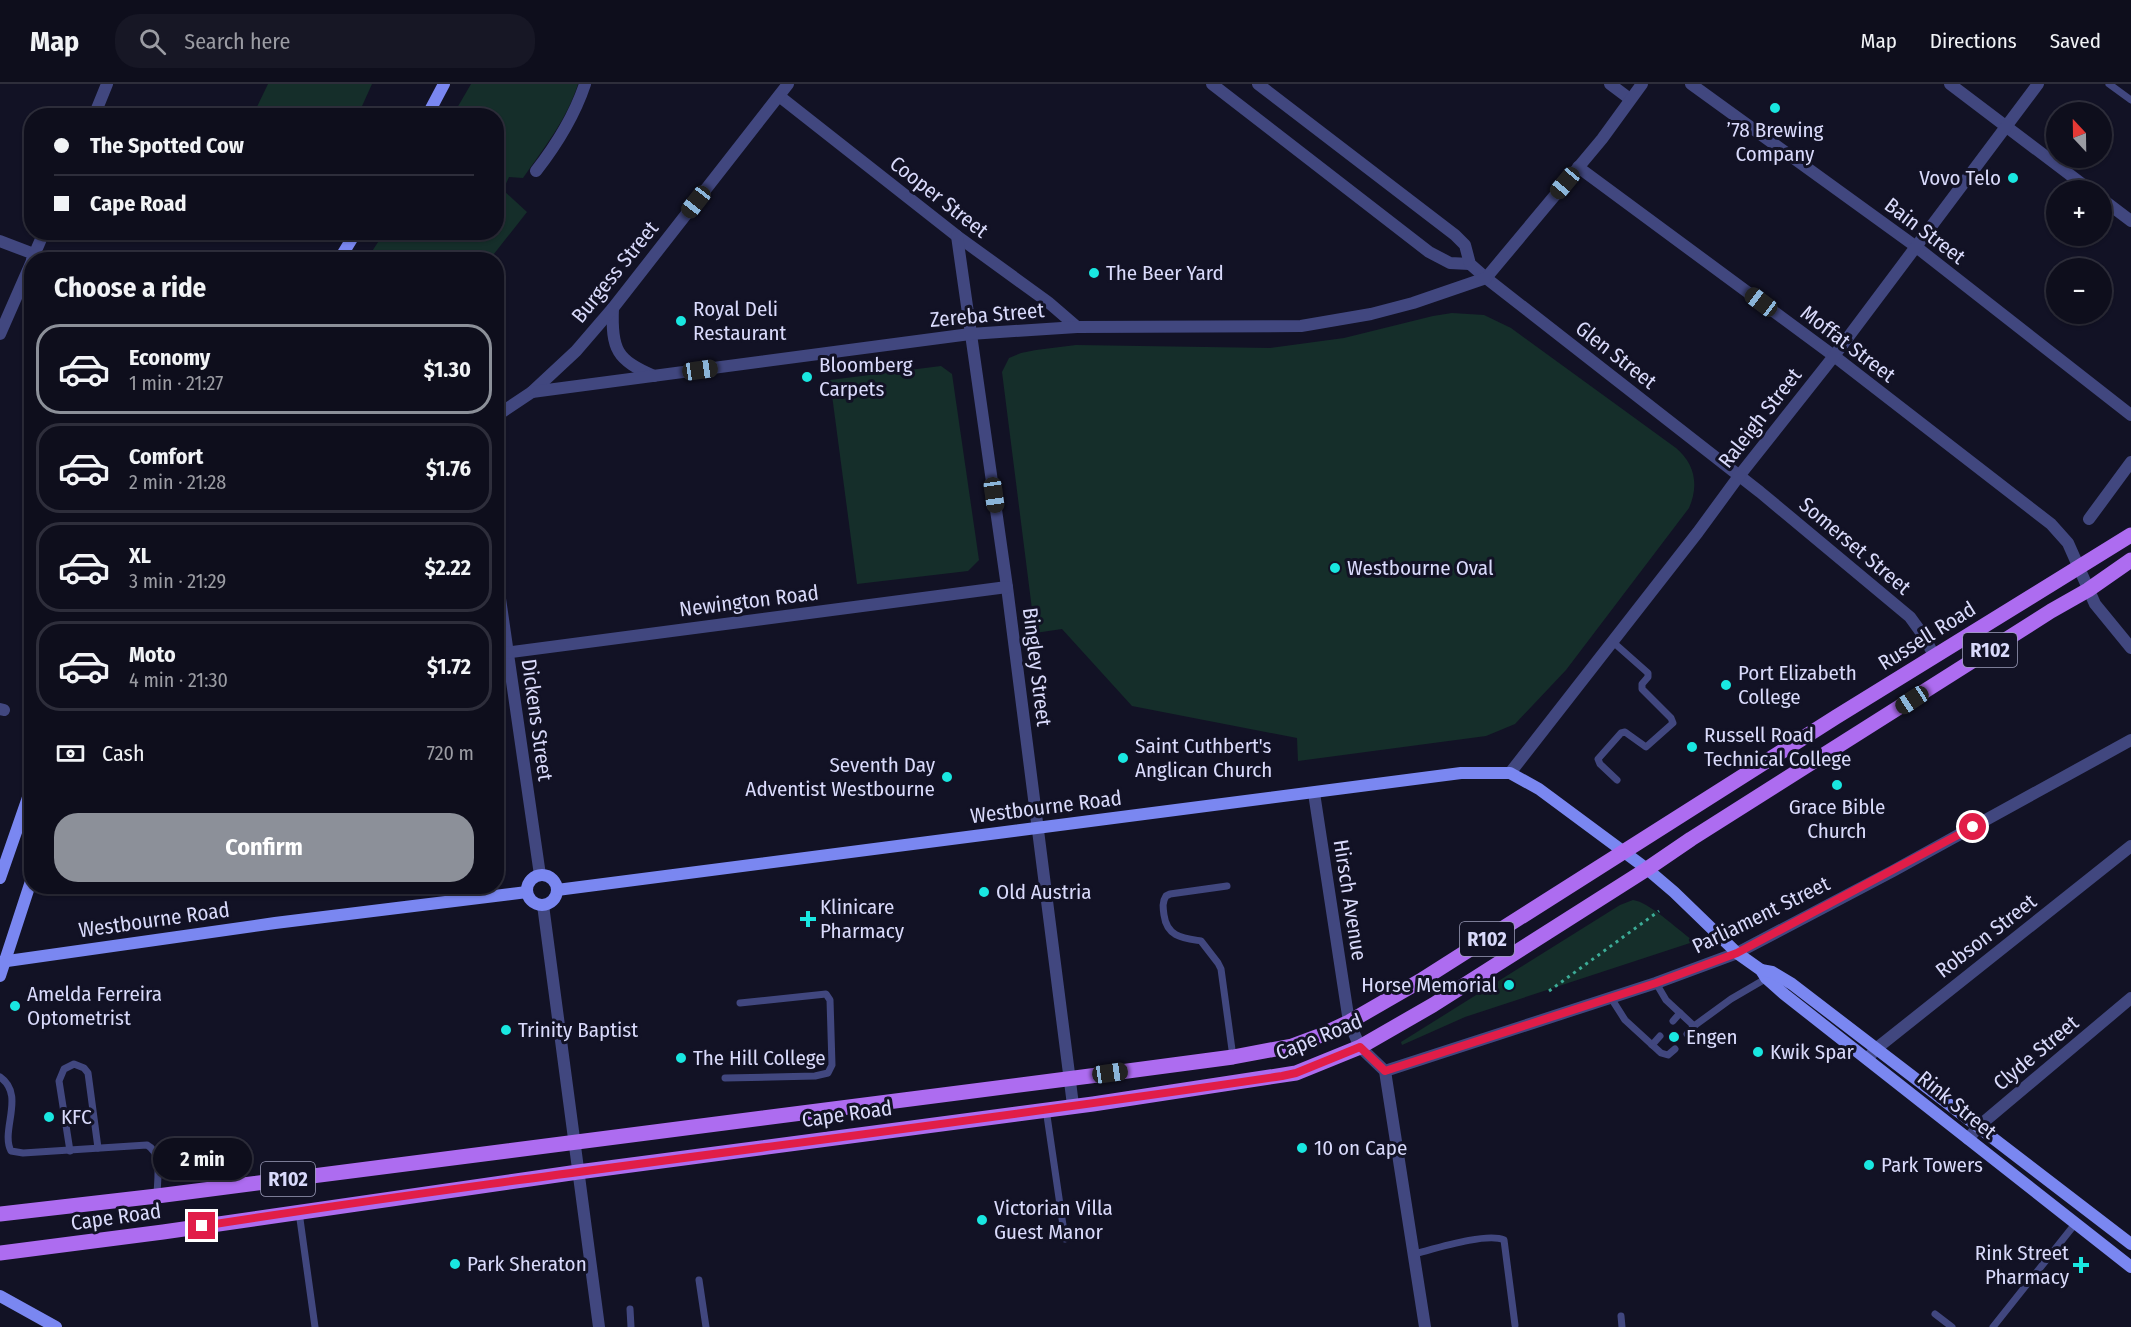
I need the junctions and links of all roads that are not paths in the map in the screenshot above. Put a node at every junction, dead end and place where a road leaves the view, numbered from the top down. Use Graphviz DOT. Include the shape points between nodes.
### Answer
graph roads {
  1 [pos="107,84"];
  2 [pos="443,84"];
  3 [pos="585,84"];
  4 [pos="788,84"];
  5 [pos="1212,84"];
  6 [pos="1258,84"];
  7 [pos="1610,84"];
  8 [pos="1642,84"];
  9 [pos="1691,84"];
  10 [pos="1950,84"];
  11 [pos="2038,84"];
  12 [pos="2109,84"];
  13 [pos="779,96"];
  14 [pos="1630,99"];
  15 [pos="2131,100"];
  16 [pos="97,108"];
  17 [pos="432,108"];
  18 [pos="2006,126"];
  19 [pos="1578,167"];
  20 [pos="536,171"];
  21 [pos="2078,180"];
  22 [pos="2112,207"];
  23 [pos="2131,221"];
  24 [pos="957,236"];
  25 [pos="0,241"];
  26 [pos="1915,246"];
  27 [pos="24,253"];
  28 [pos="1470,264"];
  29 [pos="1486,278"];
  30 [pos="24,279"];
  31 [pos="613,308"];
  32 [pos="1077,327"];
  33 [pos="0,334"];
  34 [pos="970,334"];
  35 [pos="1834,356"];
  36 [pos="654,376"];
  37 [pos="532,392"];
  38 [pos="504,411"];
  39 [pos="2131,415"];
  40 [pos="2131,462"];
  41 [pos="1739,476"];
  42 [pos="2089,519"];
  43 [pos="2131,535"];
  44 [pos="2131,560"];
  45 [pos="2078,567"];
  46 [pos="1007,587"];
  47 [pos="2088,590"];
  48 [pos="1613,642"];
  49 [pos="2131,648"];
  50 [pos="504,653"];
  51 [pos="1935,657"];
  52 [pos="504,665"];
  53 [pos="2131,740"];
  54 [pos="1510,773"];
  55 [pos="1617,780"];
  56 [pos="1314,793"];
  57 [pos="24,809"];
  58 [pos="1038,827"];
  59 [pos="2131,846"];
  60 [pos="1624,852"];
  61 [pos="1647,869"];
  62 [pos="540,875"];
  63 [pos="0,878"];
  64 [pos="1227,886"];
  65 [pos="557,890"];
  66 [pos="527,892"];
  67 [pos="26,894"];
  68 [pos="543,905"];
  69 [pos="1737,953"];
  70 [pos="2,962"];
  71 [pos="1766,974"];
  72 [pos="0,976"];
  73 [pos="1656,983"];
  74 [pos="1611,998"];
  75 [pos="2131,998"];
  76 [pos="740,1003"];
  77 [pos="1680,1013"];
  78 [pos="1673,1021"];
  79 [pos="1348,1022"];
  80 [pos="1694,1026"];
  81 [pos="1687,1034"];
  82 [pos="1660,1036"];
  83 [pos="1652,1045"];
  84 [pos="1360,1047"];
  85 [pos="1877,1048"];
  86 [pos="1675,1049"];
  87 [pos="1233,1057"];
  88 [pos="1867,1059"];
  89 [pos="1385,1071"];
  90 [pos="0,1077"];
  91 [pos="725,1078"];
  92 [pos="1070,1079"];
  93 [pos="1073,1105"];
  94 [pos="1046,1109"];
  95 [pos="1979,1126"];
  96 [pos="1968,1139"];
  97 [pos="575,1143"];
  98 [pos="98,1148"];
  99 [pos="70,1151"];
  100 [pos="578,1172"];
  101 [pos="157,1196"];
  102 [pos="299,1212"];
  103 [pos="0,1214"];
  104 [pos="2075,1224"];
  105 [pos="1065,1239"];
  106 [pos="2130,1240"];
  107 [pos="0,1253"];
  108 [pos="1414,1254"];
  109 [pos="2114,1254"];
  110 [pos="2131,1267"];
  111 [pos="699,1280"];
  112 [pos="0,1296"];
  113 [pos="630,1309"];
  114 [pos="1935,1314"];
  115 [pos="1621,1316"];
  116 [pos="1515,1325"];
  117 [pos="56,1327"];
  118 [pos="315,1327"];
  119 [pos="599,1327"];
  120 [pos="632,1327"];
  121 [pos="706,1327"];
  122 [pos="1425,1327"];
  123 [pos="1622,1327"];
  124 [pos="1952,1327"];
  125 [pos="1993,1327"];
  1 -- 16 [label="street"];
  2 -- 17 [label="street"];
  3 -- 20 [label="street" via="569,122"];
  4 -- 13 [label="street, Burgess Street"];
  5 -- 28 [label="street" via="1429,252 1450,263"];
  6 -- 28 [label="street, Glen Street" via="1455,236 1464,246"];
  7 -- 14 [label="street"];
  8 -- 14 [label="street"];
  9 -- 26 [label="street, Bain Street"];
  10 -- 18 [label="street"];
  11 -- 18 [label="street, Raleigh Street"];
  12 -- 15 [label="lane"];
  13 -- 24 [label="street, Cooper Street"];
  13 -- 31 [label="street, Burgess Street"];
  14 -- 19 [label="street"];
  18 -- 21 [label="street"];
  18 -- 26 [label="street, Raleigh Street"];
  19 -- 29 [label="street"];
  19 -- 35 [label="street, Moffat Street"];
  22 -- 23 [label="street"];
  24 -- 32 [label="street, Cooper Street"];
  24 -- 34 [label="street, Bingley Street"];
  25 -- 27 [label="street"];
  26 -- 35 [label="street, Raleigh Street"];
  26 -- 39 [label="street, Bain Street"];
  28 -- 29 [label="street, Glen Street"];
  29 -- 32 [label="street, Zereba Street" via="1403,306 1301,326"];
  29 -- 41 [label="street, Glen Street"];
  30 -- 33 [label="street"];
  31 -- 36 [label="street" via="614,337 622,357 629,365"];
  31 -- 37 [label="street, Burgess Street" via="576,351"];
  32 -- 34 [label="street, Zereba Street"];
  34 -- 36 [label="street, Zereba Street"];
  34 -- 46 [label="street, Bingley Street"];
  35 -- 41 [label="street, Raleigh Street"];
  35 -- 45 [label="street, Moffat Street" via="2061,532"];
  36 -- 37 [label="street, Zereba Street"];
  37 -- 38 [label="street, Zereba Street"];
  40 -- 42 [label="street"];
  41 -- 48 [label="street, Raleigh Street"];
  41 -- 51 [label="street, Somerset Street" via="1910,617"];
  43 -- 45 [label="main road, Russell Road / R102"];
  44 -- 47 [label="main road, R102"];
  45 -- 47 [label="street, Moffat Street"];
  45 -- 51 [label="main road, Russell Road / R102"];
  46 -- 50 [label="street, Newington Road"];
  46 -- 58 [label="street, Bingley Street"];
  47 -- 49 [label="street, Moffat Street"];
  47 -- 61 [label="main road, R102"];
  48 -- 54 [label="street, Raleigh Street"];
  48 -- 55 [label="lane" via="1648,673 1641,689 1673,723 1646,747 1621,733 1598,759"];
  51 -- 60 [label="main road, Russell Road / R102"];
  52 -- 62 [label="street, Dickens Street"];
  53 -- 69 [label="street, Parliament Street"];
  54 -- 56 [label="street, Westbourne Road" via="1461,773"];
  54 -- 60 [label="street, Westbourne Road" via="1539,789"];
  56 -- 58 [label="street, Westbourne Road"];
  56 -- 79 [label="street, Hirsch Avenue"];
  57 -- 63 [label="street"];
  58 -- 65 [label="street, Westbourne Road"];
  58 -- 92 [label="street, Bingley Street"];
  59 -- 85 [label="street, Robson Street"];
  60 -- 61 [label="street, Rink Street"];
  60 -- 79 [label="main road, Cape Road / R102"];
  61 -- 69 [label="street, Rink Street"];
  61 -- 84 [label="main road, Cape Road / R102"];
  62 -- 65 [label="street" via="550,877"];
  62 -- 66 [label="street" via="532,879"];
  64 -- 87 [label="lane" via="1170,894 1163,904 1172,933 1201,941 1218,963"];
  65 -- 68 [label="street" via="554,900"];
  66 -- 68 [label="street" via="531,901"];
  66 -- 70 [label="street, Westbourne Road"];
  67 -- 70 [label="street"];
  68 -- 97 [label="street"];
  69 -- 71 [label="street, Rink Street"];
  69 -- 73 [label="street, Parliament Street"];
  70 -- 72 [label="street"];
  71 -- 80 [label="lane"];
  71 -- 85 [label="street, Rink Street" via="1792,984"];
  71 -- 88 [label="street, Rink Street"];
  73 -- 74 [label="street, Parliament Street"];
  73 -- 77 [label="lane"];
  74 -- 83 [label="lane" via="1625,1020"];
  74 -- 89 [label="street, Parliament Street"];
  75 -- 95 [label="street, Clyde Street"];
  76 -- 91 [label="lane" via="826,994 830,1000 832,1065 828,1073 815,1076"];
  77 -- 78 [label="lane"];
  77 -- 80 [label="lane"];
  79 -- 84 [label="street, Hirsch Avenue"];
  79 -- 87 [label="main road, Cape Road / R102" via="1292,1046"];
  80 -- 81 [label="lane"];
  82 -- 83 [label="lane"];
  83 -- 86 [label="lane" via="1665,1055"];
  84 -- 89 [label="street"];
  84 -- 93 [label="main road, Cape Road / R102" via="1289,1074"];
  85 -- 88 [label="street, Robson Street"];
  85 -- 95 [label="street, Rink Street"];
  87 -- 92 [label="main road, Cape Road / R102"];
  88 -- 96 [label="street, Rink Street"];
  89 -- 108 [label="street"];
  90 -- 99 [label="lane" via="9,1096 3,1137 7,1148 23,1153"];
  92 -- 93 [label="street, Bingley Street"];
  92 -- 97 [label="main road, Cape Road / R102"];
  93 -- 94 [label="main road, Cape Road / R102"];
  94 -- 100 [label="main road, Cape Road / R102"];
  94 -- 105 [label="lane"];
  95 -- 96 [label="street, Clyde Street"];
  95 -- 106 [label="street, Rink Street"];
  96 -- 104 [label="street, Rink Street"];
  97 -- 100 [label="street"];
  97 -- 101 [label="main road, Cape Road / R102"];
  98 -- 99 [label="lane"];
  98 -- 99 [label="lane" via="88,1073 74,1064 64,1069 59,1081"];
  98 -- 101 [label="lane" via="140,1144 152,1147 157,1163"];
  100 -- 102 [label="main road, Cape Road / R102"];
  100 -- 119 [label="street"];
  101 -- 103 [label="main road, Cape Road / R102"];
  102 -- 107 [label="main road, Cape Road / R102"];
  102 -- 118 [label="lane"];
  104 -- 109 [label="street, Rink Street"];
  104 -- 125 [label="lane"];
  106 -- 109 [label="street"];
  108 -- 116 [label="lane" via="1497,1236 1504,1240"];
  108 -- 122 [label="street"];
  109 -- 110 [label="street, Rink Street"];
  111 -- 121 [label="lane"];
  112 -- 117 [label="street"];
  113 -- 120 [label="lane"];
  114 -- 124 [label="lane"];
  115 -- 123 [label="lane"];
}
